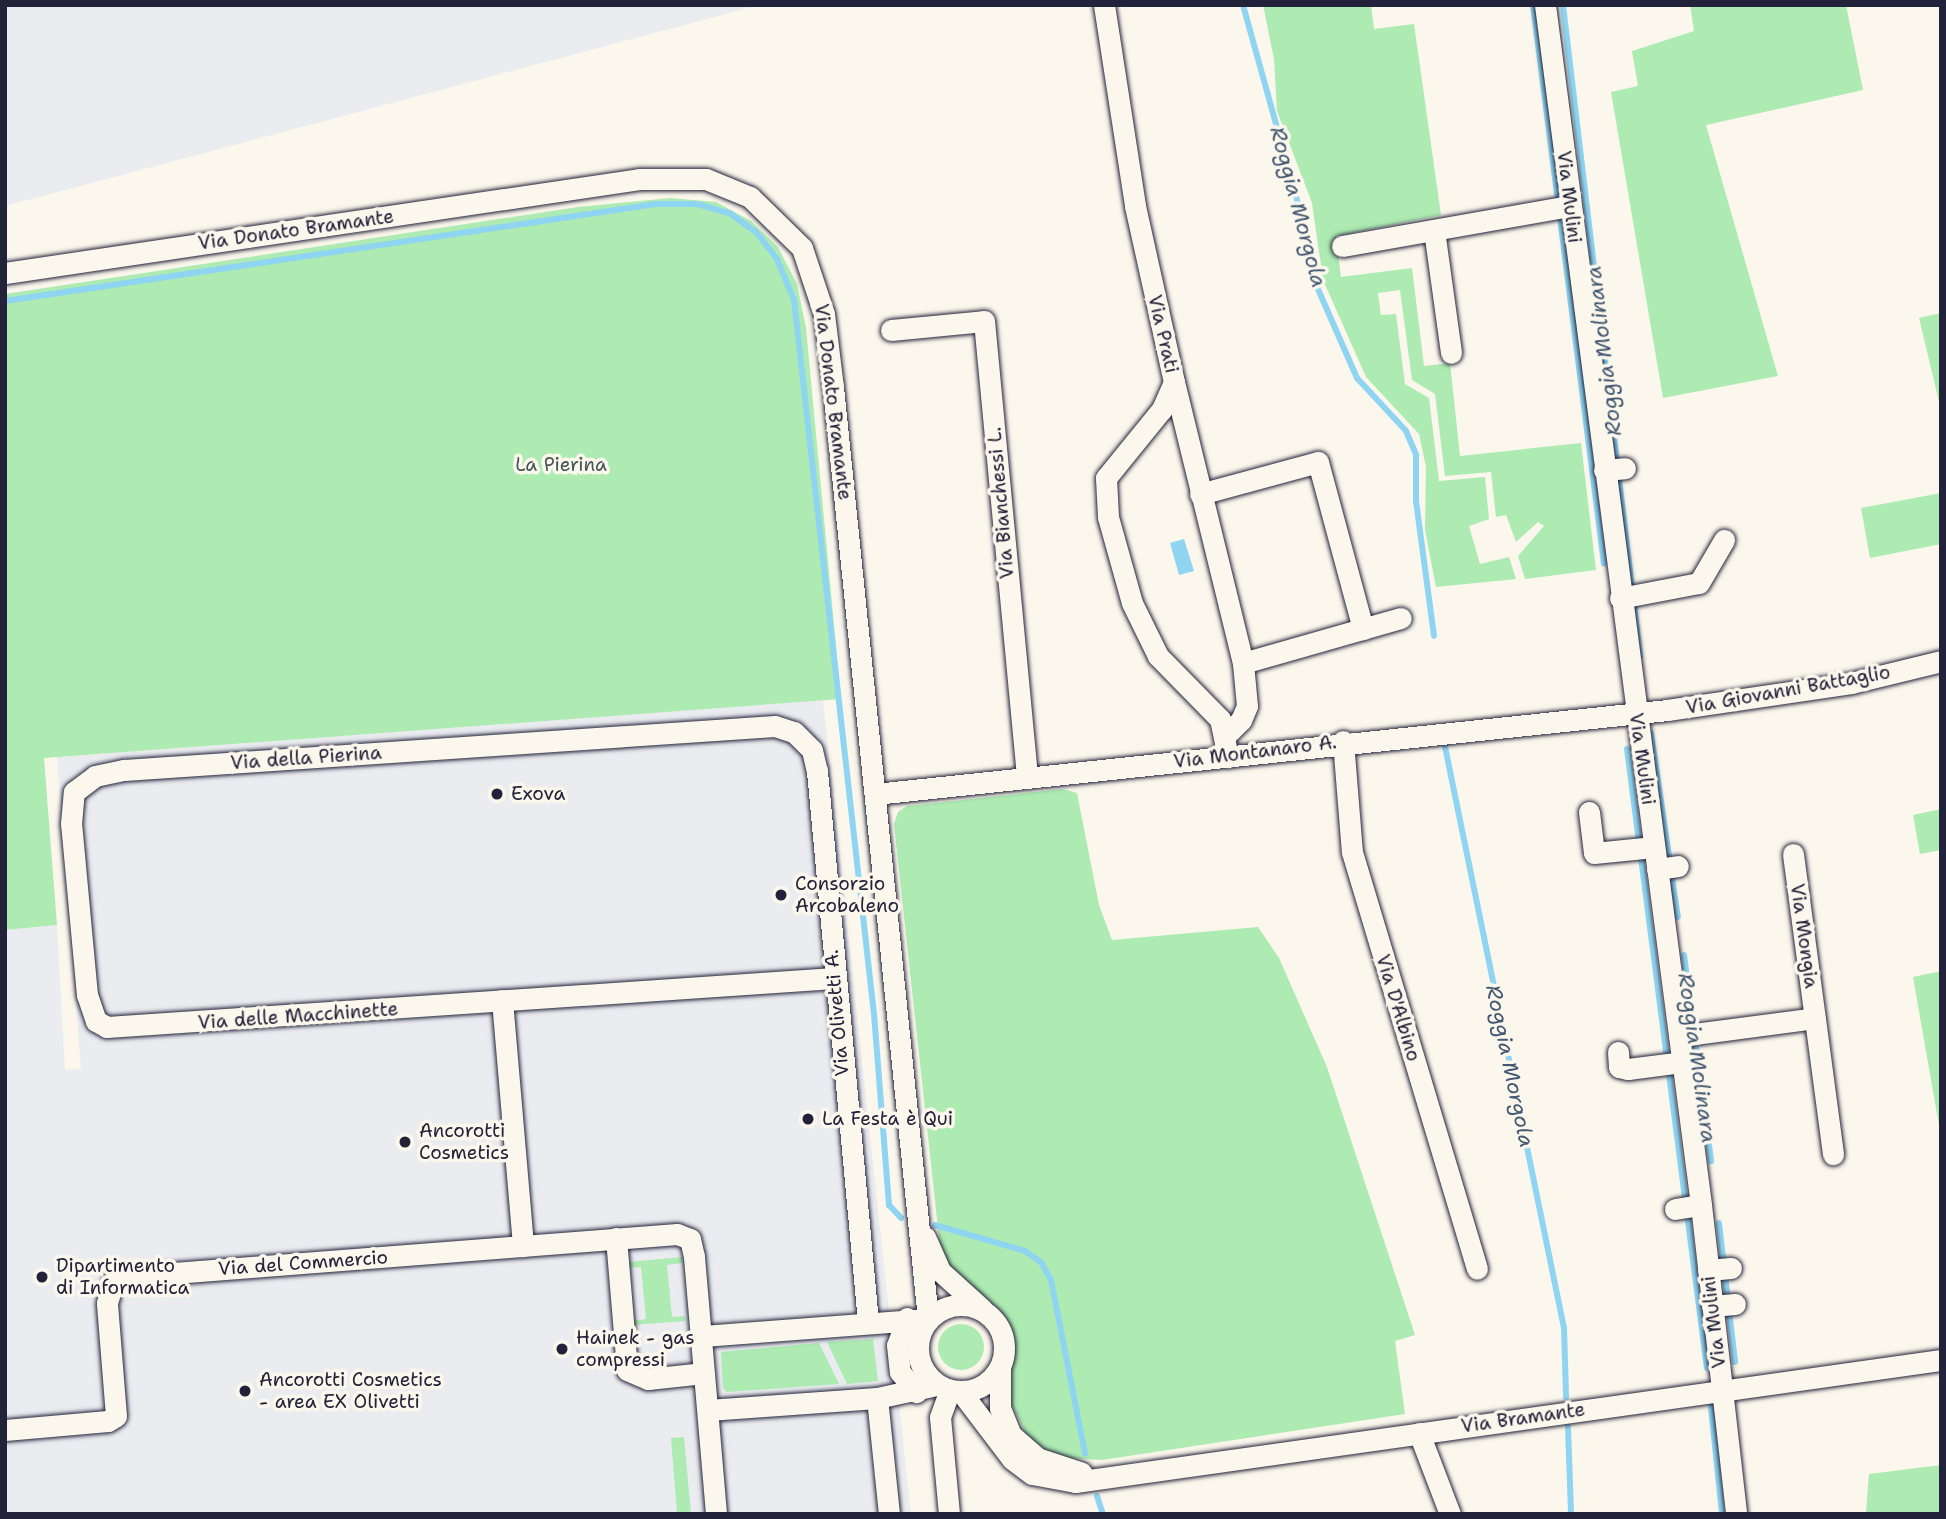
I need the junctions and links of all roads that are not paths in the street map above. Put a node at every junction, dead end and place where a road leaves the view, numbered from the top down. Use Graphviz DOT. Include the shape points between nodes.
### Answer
graph roads {
  1 [pos="1104,5"];
  2 [pos="1545,5"];
  3 [pos="1570,206"];
  4 [pos="1434,230"];
  5 [pos="1342,246"];
  6 [pos="5,273"];
  7 [pos="891,330"];
  8 [pos="1451,353"];
  9 [pos="1174,382"];
  10 [pos="1200,494"];
  11 [pos="1724,541"];
  12 [pos="1631,596"];
  13 [pos="1401,618"];
  14 [pos="1363,629"];
  15 [pos="1941,661"];
  16 [pos="1243,663"];
  17 [pos="1635,712"];
  18 [pos="775,726"];
  19 [pos="1226,735"];
  20 [pos="1343,741"];
  21 [pos="1228,757"];
  22 [pos="1027,778"];
  23 [pos="875,794"];
  24 [pos="1589,812"];
  25 [pos="1654,847"];
  26 [pos="1793,854"];
  27 [pos="834,978"];
  28 [pos="502,1000"];
  29 [pos="1815,1018"];
  30 [pos="96,1021"];
  31 [pos="1679,1036"];
  32 [pos="1618,1052"];
  33 [pos="1682,1062"];
  34 [pos="1833,1154"];
  35 [pos="1701,1205"];
  36 [pos="1675,1209"];
  37 [pos="915,1216"];
  38 [pos="616,1238"];
  39 [pos="523,1246"];
  40 [pos="1731,1268"];
  41 [pos="1477,1269"];
  42 [pos="1708,1270"];
  43 [pos="1735,1304"];
  44 [pos="1712,1306"];
  45 [pos="984,1311"];
  46 [pos="907,1318"];
  47 [pos="928,1319"];
  48 [pos="868,1322"];
  49 [pos="700,1336"];
  50 [pos="1941,1360"];
  51 [pos="1000,1367"];
  52 [pos="704,1373"];
  53 [pos="949,1389"];
  54 [pos="1722,1389"];
  55 [pos="916,1392"];
  56 [pos="877,1398"];
  57 [pos="708,1410"];
  58 [pos="5,1430"];
  59 [pos="1419,1433"];
  60 [pos="1105,1476"];
  61 [pos="716,1514"];
  62 [pos="889,1514"];
  63 [pos="949,1514"];
  64 [pos="1450,1514"];
  65 [pos="1736,1514"];
  1 -- 9 [label="street, Via Prati" via="1135,206"];
  2 -- 3 [label="street, Via Mulini"];
  3 -- 4 [label="street"];
  3 -- 12 [label="street, Via Mulini" via="1615,469"];
  4 -- 5 [label="street"];
  4 -- 8 [label="street"];
  6 -- 23 [label="street, Via Donato Bramante" via="639,179 706,179 750,197 802,248 824,314"];
  7 -- 22 [label="street, Via Bianchessi L." via="984,321"];
  9 -- 10 [label="street"];
  9 -- 19 [label="street, Via Prati" via="1157,416 1106,478 1108,517 1132,603 1158,656 1220,719"];
  10 -- 14 [label="street" via="1318,462"];
  10 -- 16 [label="street"];
  11 -- 12 [label="street" via="1699,583"];
  12 -- 17 [label="street, Via Mulini"];
  13 -- 14 [label="street"];
  14 -- 16 [label="street"];
  15 -- 17 [label="street, Via Giovanni Battaglio" via="1851,683"];
  16 -- 19 [label="street" via="1247,706"];
  17 -- 20 [label="street, Via Montanaro A."];
  17 -- 25 [label="street, Via Mulini"];
  18 -- 27 [label="street, Via Olivetti A." via="794,732 812,750 817,771"];
  18 -- 30 [label="street, Via della Pierina" via="95,776 75,792 71,824 87,995"];
  19 -- 21 [label="street"];
  20 -- 21 [label="street, Via Montanaro A."];
  20 -- 41 [label="street, Via D'Albino" via="1352,852"];
  21 -- 22 [label="street, Via Montanaro A."];
  22 -- 23 [label="street, Via Montanaro A."];
  23 -- 37 [label="street, Via Donato Bramante"];
  24 -- 25 [label="street" via="1594,853"];
  25 -- 31 [label="street, Via Mulini" via="1668,868"];
  26 -- 29 [label="street, Via Mongia"];
  27 -- 28 [label="street, Via delle Macchinette"];
  27 -- 48 [label="street, Via Olivetti A."];
  28 -- 30 [label="street, Via delle Macchinette" via="121,1030"];
  28 -- 39 [label="street"];
  29 -- 31 [label="street"];
  29 -- 34 [label="street, Via Mongia"];
  31 -- 33 [label="street, Via Mulini"];
  32 -- 33 [label="street" via="1619,1067"];
  33 -- 35 [label="street, Via Mulini"];
  35 -- 36 [label="street"];
  35 -- 42 [label="street, Via Mulini"];
  37 -- 45 [label="street, Via Bramante" via="940,1271"];
  37 -- 47 [label="street, Via Bramante"];
  38 -- 39 [label="street, Via del Commercio"];
  38 -- 49 [label="street, Via del Commercio" via="677,1234 690,1239"];
  38 -- 52 [label="street" via="627,1370 648,1379"];
  39 -- 58 [label="street, Via del Commercio" via="122,1277 113,1282 107,1303 116,1416 108,1421"];
  40 -- 42 [label="street"];
  42 -- 44 [label="street, Via Mulini"];
  43 -- 44 [label="street"];
  44 -- 54 [label="street, Via Mulini"];
  45 -- 47 [label="street" via="949,1306"];
  45 -- 51 [label="street, Via Bramante" via="1004,1342"];
  46 -- 47 [label="street"];
  46 -- 48 [label="street"];
  46 -- 55 [label="street" via="897,1345 898,1358 905,1383"];
  47 -- 53 [label="street, Via Bramante" via="921,1329 917,1354 928,1376"];
  48 -- 49 [label="street"];
  49 -- 52 [label="street"];
  50 -- 54 [label="street, Via Bramante"];
  51 -- 53 [label="street" via="984,1385"];
  51 -- 60 [label="street, Via Bramante" via="1000,1408 1011,1435 1023,1448 1056,1467"];
  52 -- 57 [label="street"];
  53 -- 55 [label="street"];
  53 -- 60 [label="street, Via Bramante" via="1032,1475 1075,1482"];
  53 -- 63 [label="street" via="940,1417"];
  54 -- 59 [label="street, Via Bramante"];
  54 -- 65 [label="street, Via Mulini"];
  55 -- 56 [label="street"];
  56 -- 57 [label="street"];
  56 -- 62 [label="street"];
  57 -- 61 [label="street"];
  59 -- 60 [label="street, Via Bramante"];
  59 -- 64 [label="street"];
}
